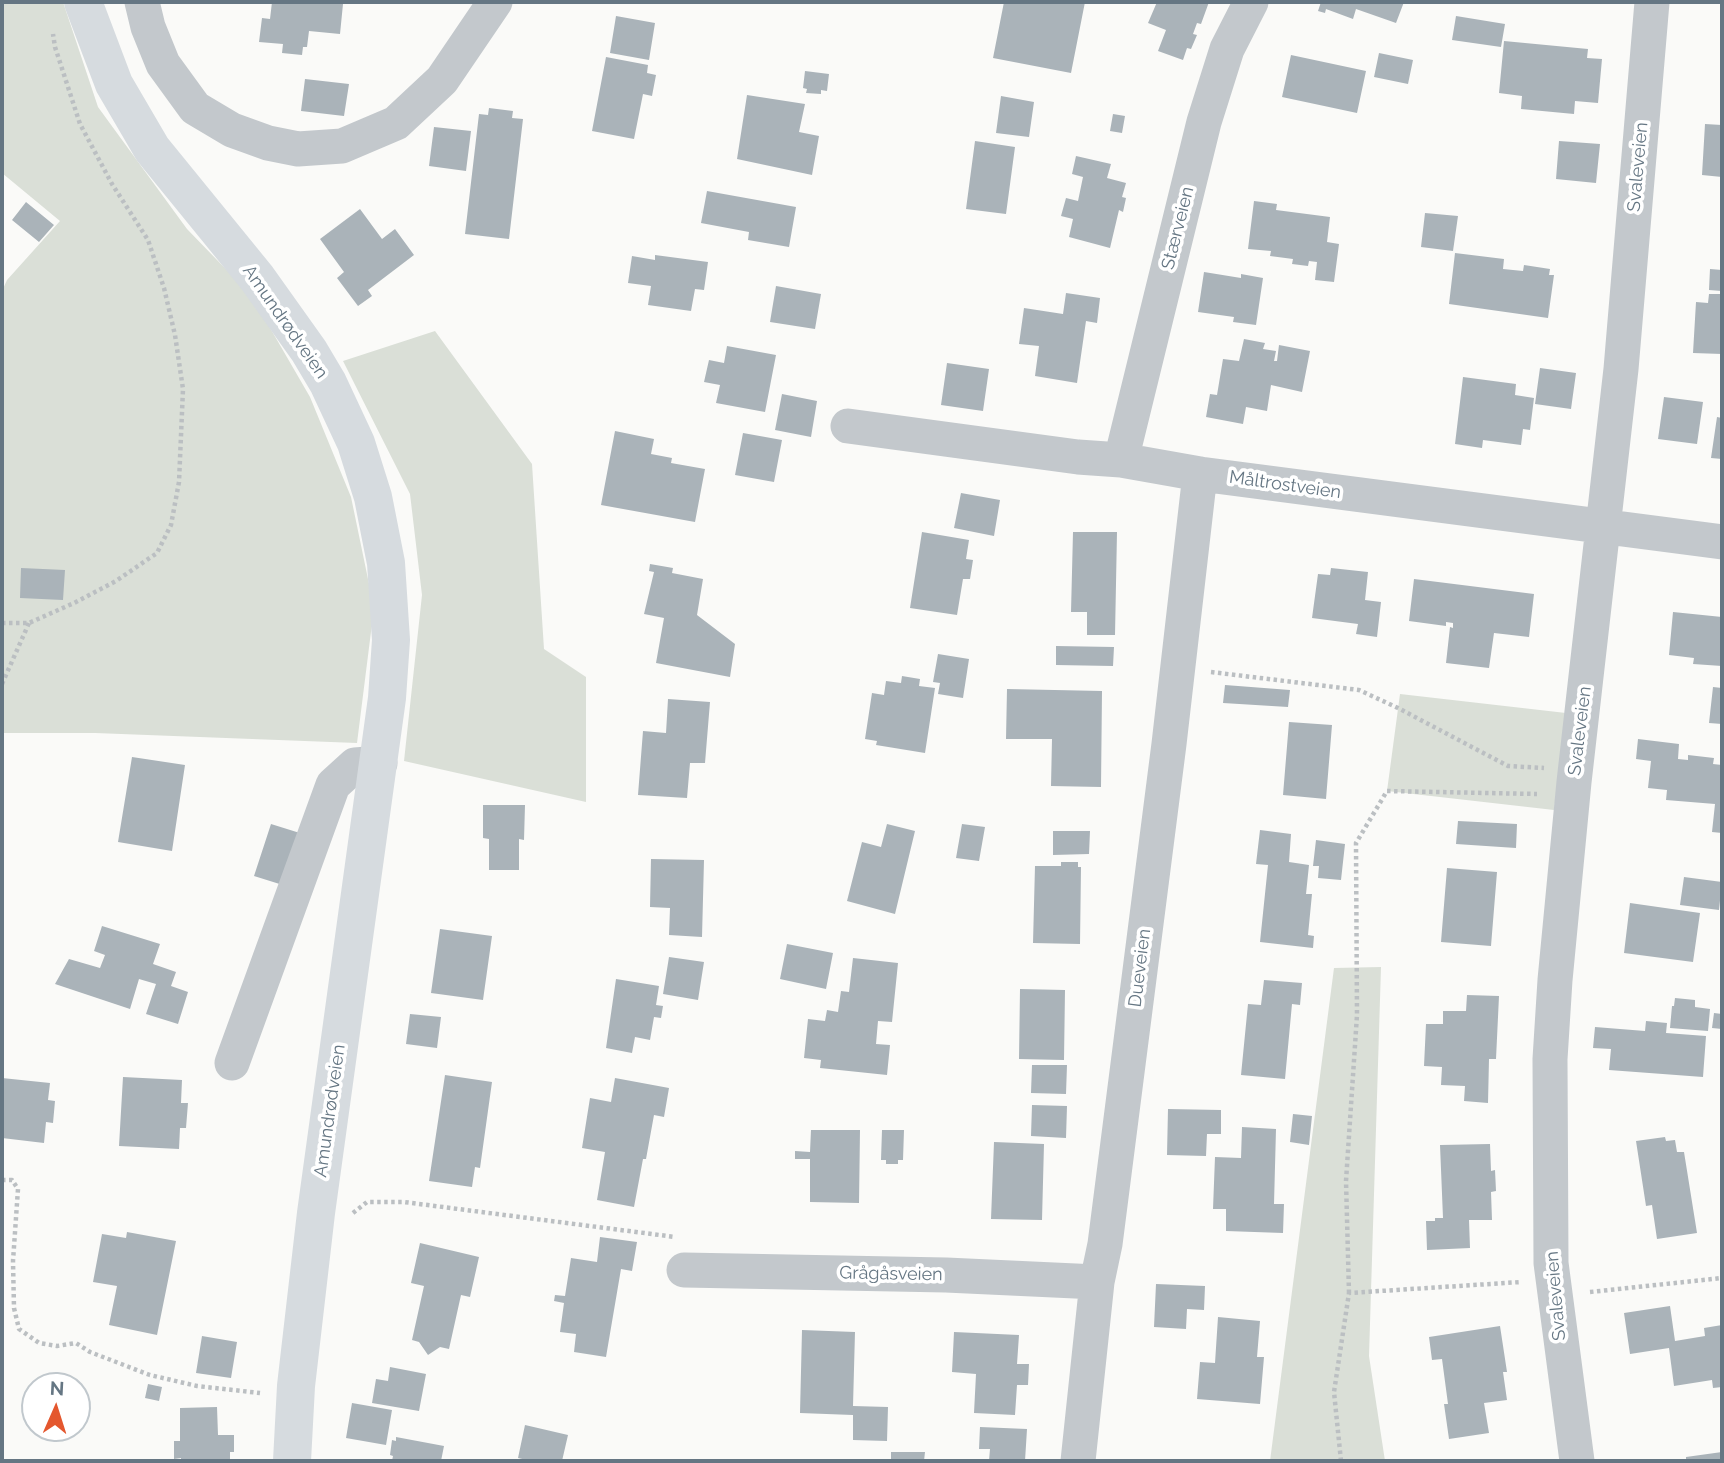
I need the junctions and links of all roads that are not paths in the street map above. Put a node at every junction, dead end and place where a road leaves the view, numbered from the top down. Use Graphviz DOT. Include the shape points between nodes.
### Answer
graph roads {
  1 [pos="83,2"];
  2 [pos="142,2"];
  3 [pos="495,2"];
  4 [pos="1251,2"];
  5 [pos="1653,2"];
  6 [pos="848,426"];
  7 [pos="1121,460"];
  8 [pos="1200,474"];
  9 [pos="1604,527"];
  10 [pos="1722,542"];
  11 [pos="380,763"];
  12 [pos="232,1063"];
  13 [pos="681,1254"];
  14 [pos="1097,1282"];
  15 [pos="292,1461"];
  16 [pos="1078,1461"];
  17 [pos="1577,1461"];
  1 -- 11 [label="main road, Amundrødveien" via="114,84 152,149 257,278 309,351 356,443 386,562 391,640"];
  2 -- 3 [label="street" via="163,65 195,108 233,130 298,149 342,146 396,123 442,80"];
  4 -- 7 [label="street, Stærveien" via="1227,49 1204,122"];
  5 -- 9 [label="street, Svaleveien"];
  6 -- 7 [label="street, Måltrostveien"];
  7 -- 8 [label="street, Måltrostveien"];
  8 -- 9 [label="street, Måltrostveien"];
  8 -- 14 [label="street, Dueveien"];
  9 -- 10 [label="street, Måltrostveien"];
  9 -- 17 [label="street, Svaleveien" via="1574,782 1550,1059 1554,1288"];
  11 -- 12 [label="street" via="355,765 333,785"];
  11 -- 15 [label="main road, Amundrødveien" via="313,1237"];
  13 -- 14 [label="street, Grågåsveien"];
  14 -- 16 [label="street, Dueveien"];
}
